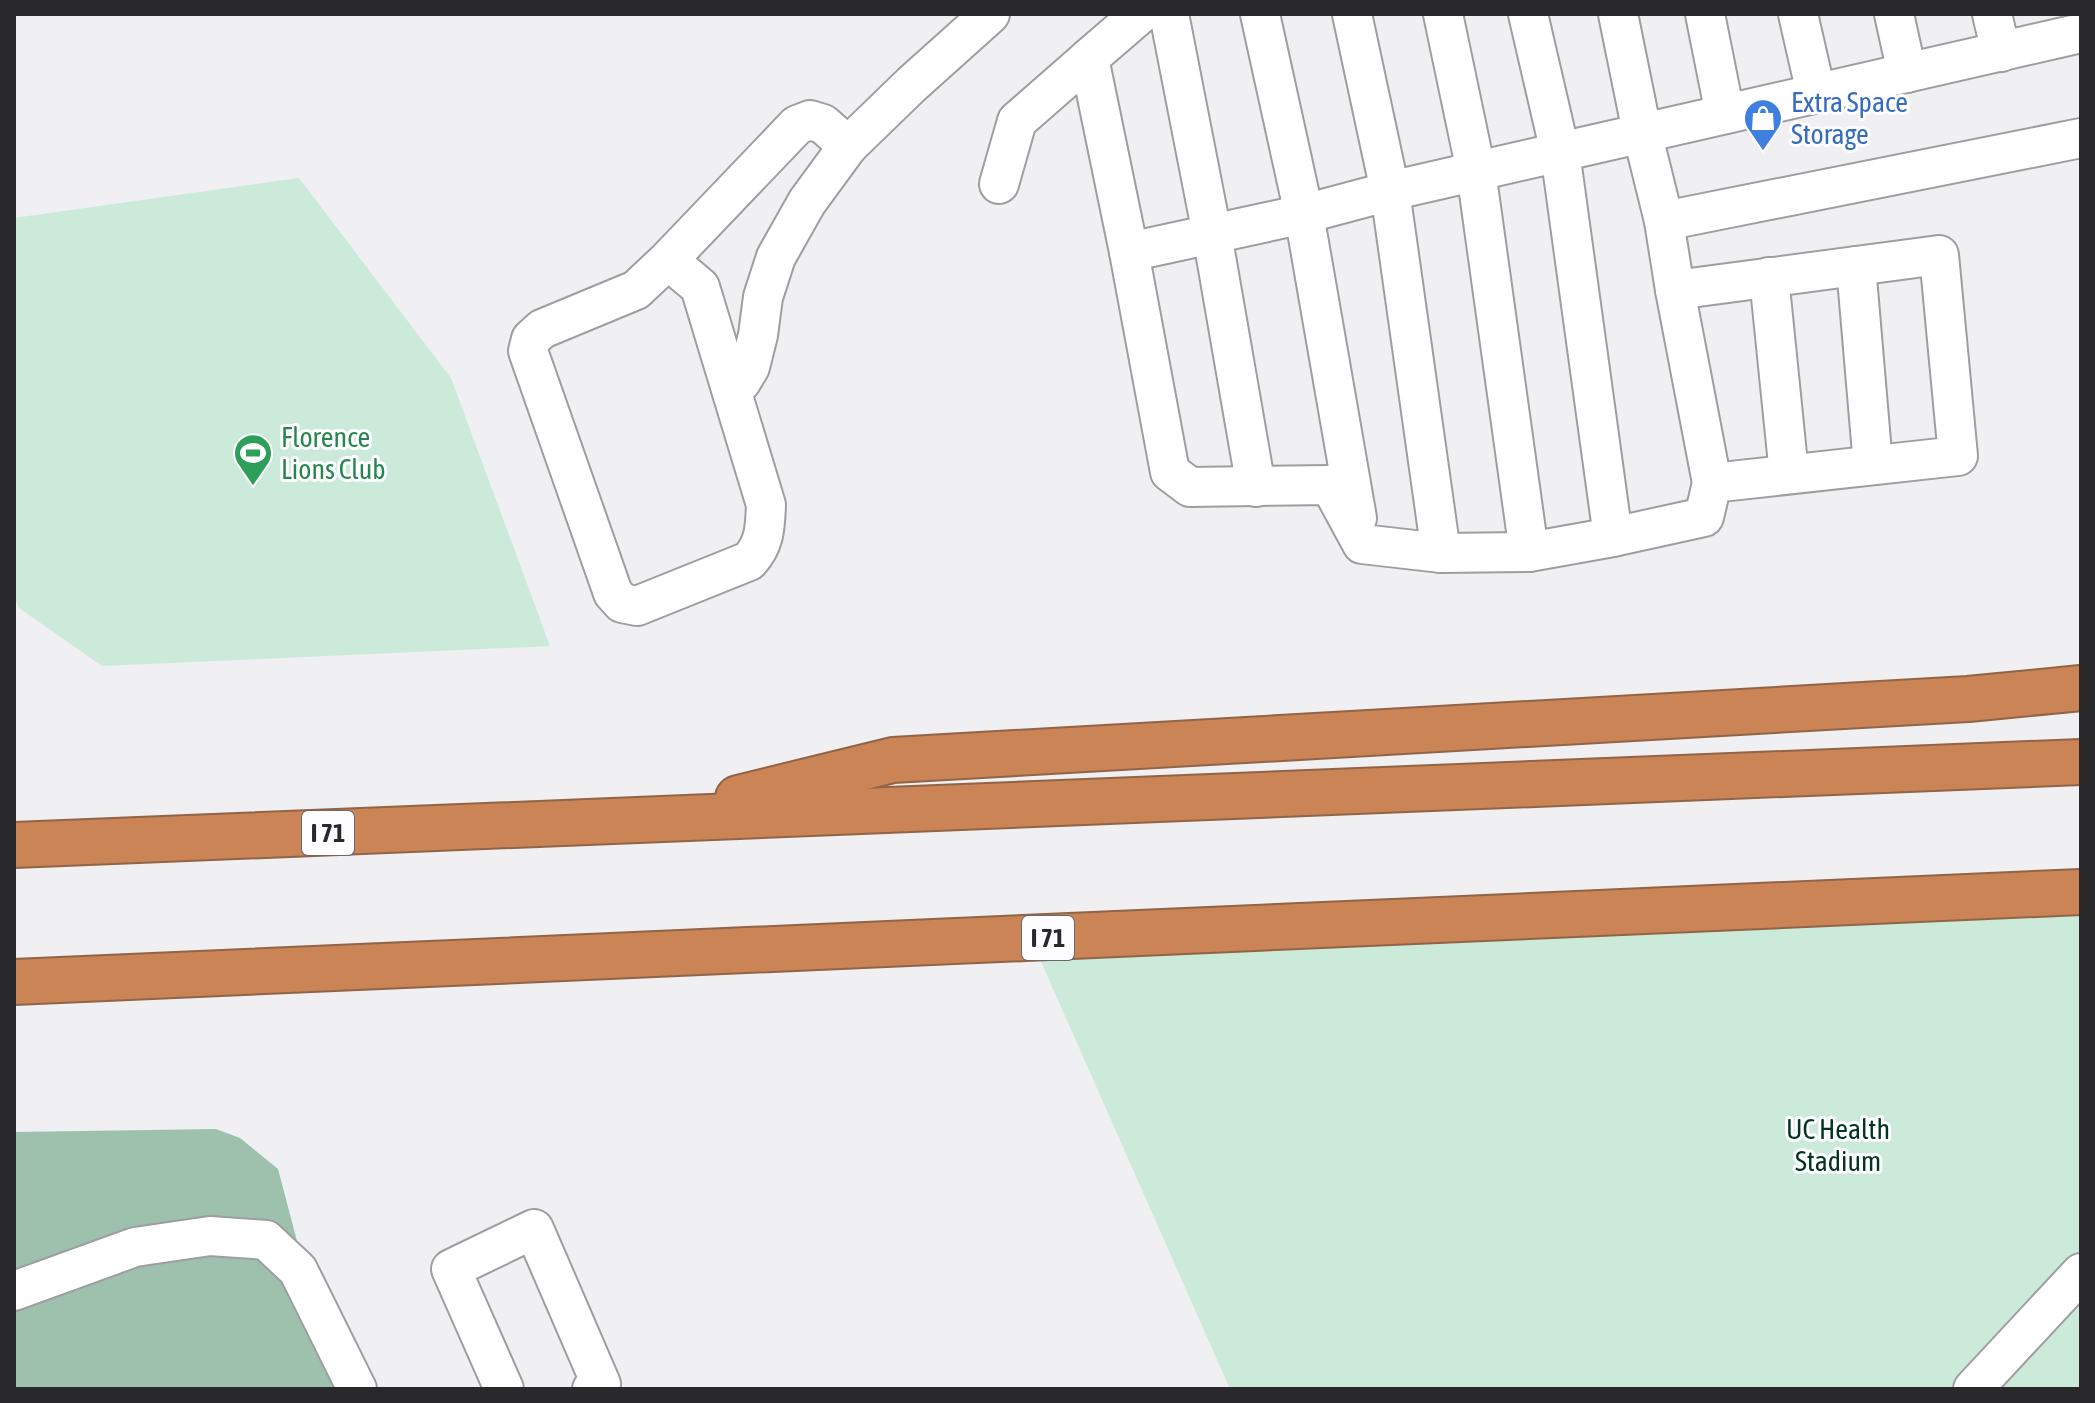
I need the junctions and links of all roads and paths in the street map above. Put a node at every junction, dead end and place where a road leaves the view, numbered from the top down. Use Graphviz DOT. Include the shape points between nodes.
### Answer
graph roads {
  1 [pos="990,14"];
  2 [pos="1140,14"];
  3 [pos="1169,14"];
  4 [pos="1260,14"];
  5 [pos="1352,14"];
  6 [pos="1443,14"];
  7 [pos="1528,14"];
  8 [pos="1618,14"];
  9 [pos="1705,14"];
  10 [pos="1798,14"];
  11 [pos="1894,14"];
  12 [pos="1992,14"];
  13 [pos="2081,33"];
  14 [pos="2001,52"];
  15 [pos="1089,58"];
  16 [pos="1907,73"];
  17 [pos="1816,93"];
  18 [pos="1725,114"];
  19 [pos="1642,132"];
  20 [pos="2081,138"];
  21 [pos="848,146"];
  22 [pos="1560,152"];
  23 [pos="1476,171"];
  24 [pos="999,184"];
  25 [pos="1390,191"];
  26 [pos="1304,214"];
  27 [pos="1664,221"];
  28 [pos="1212,234"];
  29 [pos="1129,252"];
  30 [pos="668,260"];
  31 [pos="1856,266"];
  32 [pos="1769,277"];
  33 [pos="1675,290"];
  34 [pos="731,389"];
  35 [pos="1873,465"];
  36 [pos="1789,474"];
  37 [pos="1712,483"];
  38 [pos="1256,487"];
  39 [pos="1613,537"];
  40 [pos="1362,544"];
  41 [pos="1529,552"];
  42 [pos="1441,553"];
  43 [pos="2081,688"];
  44 [pos="2081,762"];
  45 [pos="643,821"];
  46 [pos="14,845"];
  47 [pos="2081,892"];
  48 [pos="14,982"];
  49 [pos="2081,1273"];
  50 [pos="14,1291"];
  51 [pos="599,1387"];
  52 [pos="357,1389"];
  53 [pos="504,1389"];
  54 [pos="1973,1389"];
  1 -- 21 [label="street"];
  2 -- 15 [label="street"];
  3 -- 28 [label="street"];
  4 -- 26 [label="street"];
  5 -- 25 [label="street"];
  6 -- 23 [label="street"];
  7 -- 22 [label="street"];
  8 -- 19 [label="street"];
  9 -- 18 [label="street"];
  10 -- 17 [label="street"];
  11 -- 16 [label="street"];
  12 -- 14 [label="street"];
  13 -- 14 [label="street"];
  14 -- 16 [label="street"];
  15 -- 24 [label="street" via="1017,121"];
  15 -- 29 [label="street"];
  16 -- 17 [label="street"];
  17 -- 18 [label="street"];
  18 -- 19 [label="street"];
  19 -- 22 [label="street"];
  19 -- 27 [label="street"];
  20 -- 27 [label="street"];
  21 -- 30 [label="street" via="823,124 810,120 797,125"];
  21 -- 34 [label="street" via="776,257 750,367"];
  22 -- 23 [label="street"];
  22 -- 39 [label="street"];
  23 -- 25 [label="street"];
  23 -- 41 [label="street"];
  25 -- 26 [label="street"];
  25 -- 42 [label="street"];
  26 -- 28 [label="street"];
  26 -- 40 [label="street"];
  27 -- 33 [label="street"];
  28 -- 29 [label="street"];
  28 -- 38 [label="street"];
  29 -- 38 [label="street" via="1170,472 1190,487"];
  30 -- 34 [label="street" via="700,287"];
  30 -- 34 [label="street" via="636,290 542,329 528,351 613,593 622,603 637,606 749,561 757,552 766,505"];
  31 -- 32 [label="street"];
  31 -- 35 [label="street"];
  31 -- 35 [label="street" via="1939,255 1958,456"];
  32 -- 33 [label="street"];
  32 -- 36 [label="street"];
  33 -- 37 [label="street"];
  35 -- 36 [label="street"];
  36 -- 37 [label="street"];
  37 -- 39 [label="street" via="1704,517"];
  38 -- 40 [label="street" via="1330,485"];
  39 -- 41 [label="street"];
  40 -- 42 [label="street"];
  41 -- 42 [label="street"];
  43 -- 45 [label="highway" via="1968,699 893,760"];
  44 -- 45 [label="highway, I 71"];
  45 -- 46 [label="highway, I 71"];
  47 -- 48 [label="highway, I 71"];
  49 -- 54 [label="street"];
  50 -- 52 [label="street" via="135,1247 210,1236 266,1240 298,1270"];
  51 -- 53 [label="street" via="534,1229 451,1269"];
}
